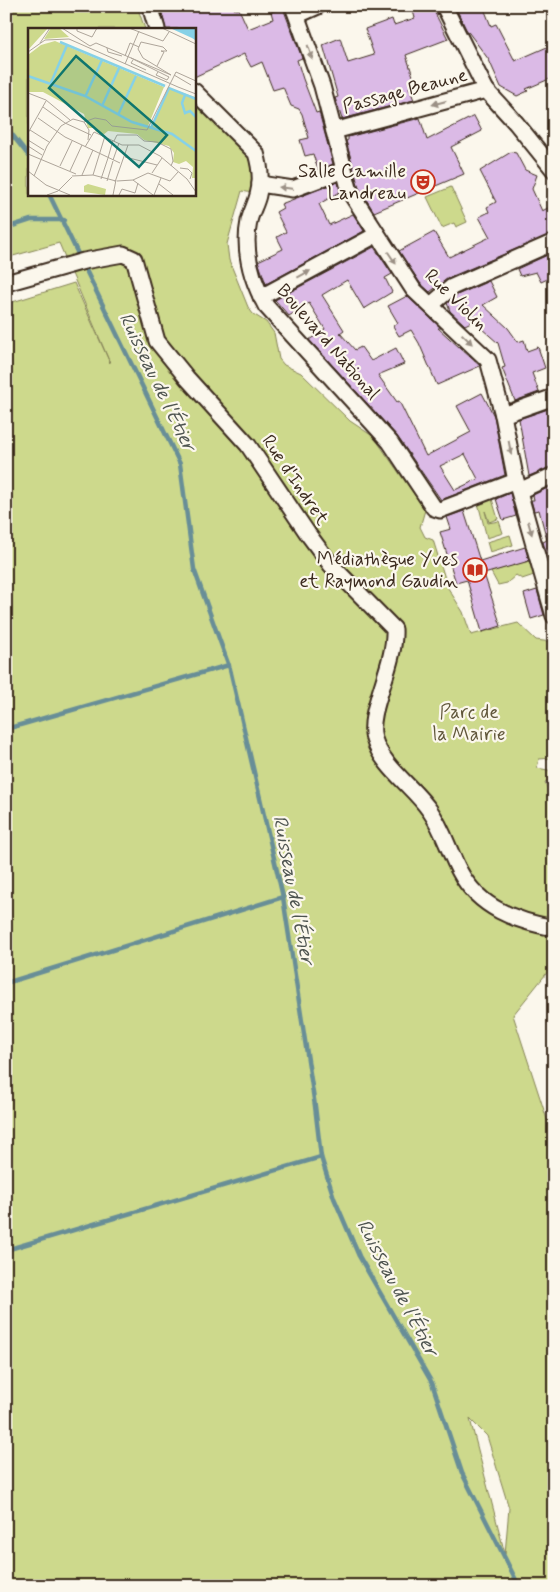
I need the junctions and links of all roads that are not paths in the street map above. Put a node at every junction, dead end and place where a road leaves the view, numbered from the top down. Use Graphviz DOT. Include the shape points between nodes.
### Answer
graph roads {
  1 [pos="150,6"];
  2 [pos="318,6"];
  3 [pos="444,6"];
  4 [pos="295,10"];
  5 [pos="157,28"];
  6 [pos="486,90"];
  7 [pos="195,93"];
  8 [pos="334,131"];
  9 [pos="344,170"];
  10 [pos="554,170"];
  11 [pos="260,184"];
  12 [pos="376,235"];
  13 [pos="554,242"];
  14 [pos="6,283"];
  15 [pos="261,296"];
  16 [pos="431,305"];
  17 [pos="554,397"];
  18 [pos="503,415"];
  19 [pos="554,475"];
  20 [pos="517,486"];
  21 [pos="553,608"];
  22 [pos="554,928"];
  1 -- 5 [label="street"];
  2 -- 4 [label="street"];
  3 -- 6 [label="street"];
  4 -- 8 [label="street, Rue Violin, one-way"];
  6 -- 8 [label="street, Passage Beaune, one-way"];
  6 -- 10 [label="street"];
  7 -- 11 [label="street" via="256,153"];
  8 -- 9 [label="street, Rue Violin"];
  9 -- 11 [label="street, one-way" via="293,189"];
  9 -- 12 [label="street, Rue Violin" via="350,192"];
  11 -- 15 [label="street, Boulevard National" via="250,218 247,256"];
  15 -- 12 [label="street, one-way"];
  12 -- 16 [label="street, Rue Violin, one-way" via="413,289"];
  13 -- 16 [label="street" via="452,287"];
  14 -- 22 [label="street, Rue d'Indret" via="125,253 134,259 157,341 248,445 331,565 394,629 395,646 374,714 374,739 387,762 430,811 460,873 473,890 509,917"];
  15 -- 20 [label="street, Boulevard National" via="266,306 390,442 434,508 448,508"];
  16 -- 18 [label="street, Rue Violin, one-way" via="488,360"];
  17 -- 18 [label="street"];
  18 -- 20 [label="street, Rue Violin, one-way"];
  19 -- 20 [label="street"];
  20 -- 21 [label="street, Rue Violin, one-way"];
}
